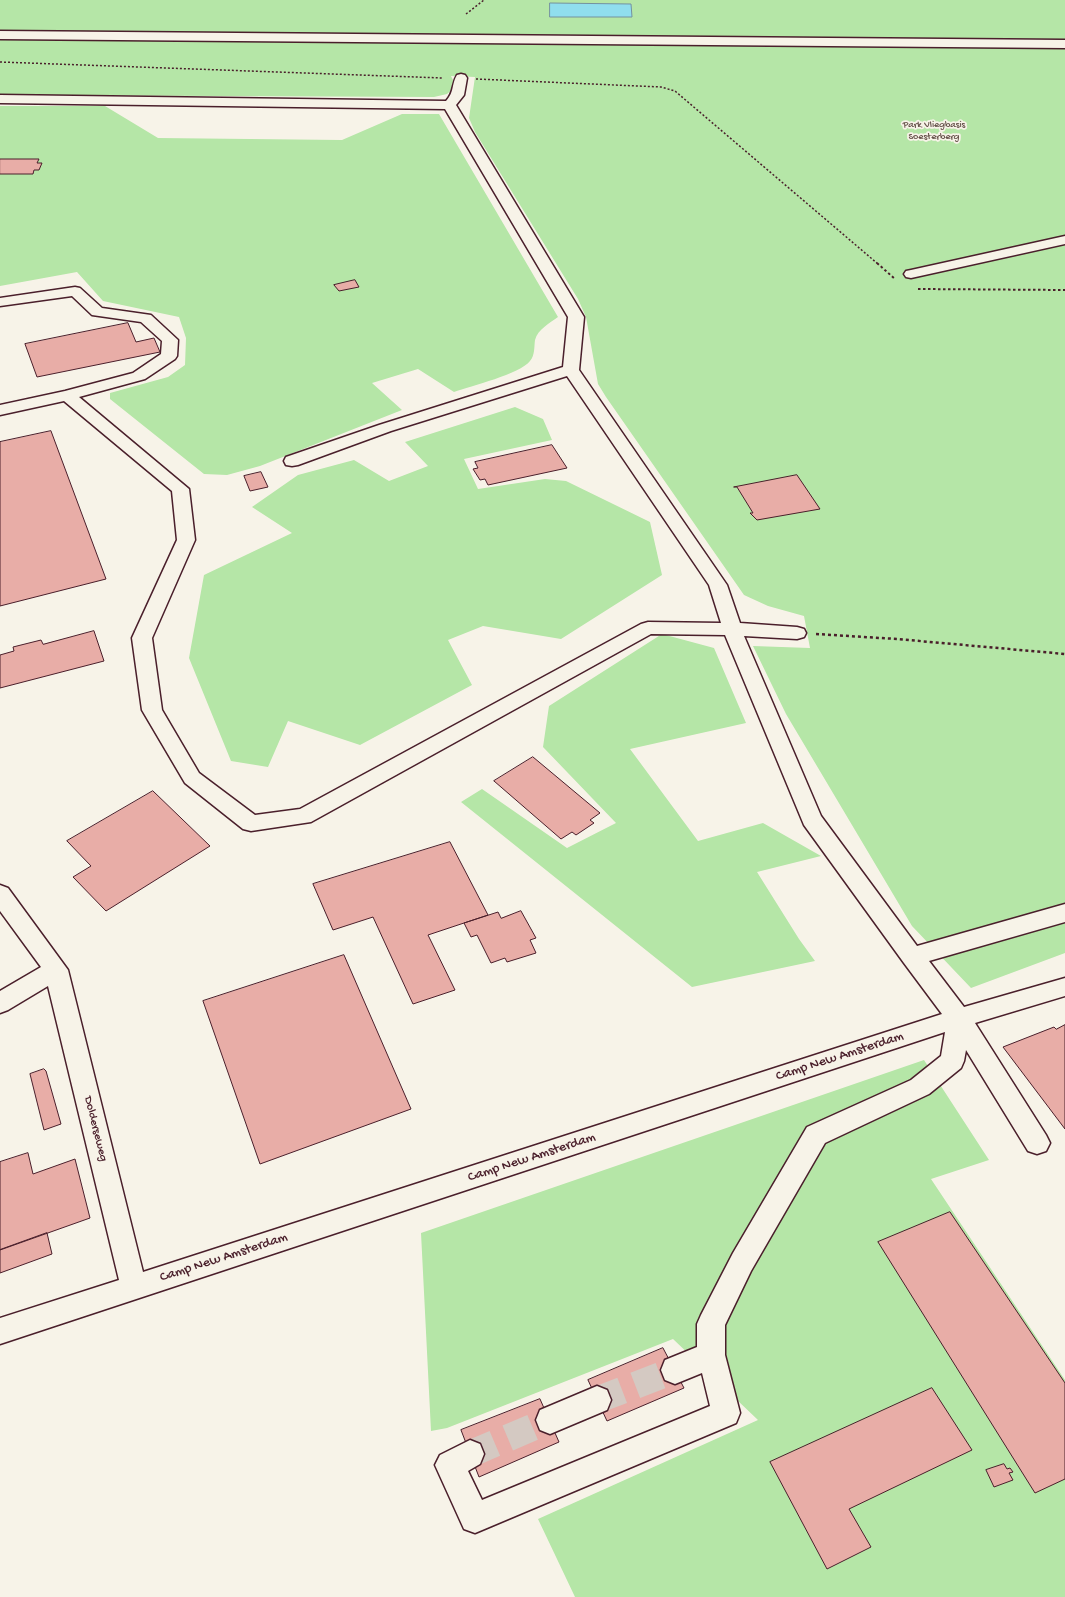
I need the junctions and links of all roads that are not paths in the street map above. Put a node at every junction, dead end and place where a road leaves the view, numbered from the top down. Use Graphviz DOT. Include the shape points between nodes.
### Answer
graph roads {
  1 [pos="0,35"];
  2 [pos="1065,44"];
  3 [pos="461,78"];
  4 [pos="0,99"];
  5 [pos="449,105"];
  6 [pos="1065,240"];
  7 [pos="911,274"];
  8 [pos="0,302"];
  9 [pos="571,370"];
  10 [pos="67,395"];
  11 [pos="0,410"];
  12 [pos="292,461"];
  13 [pos="732,629"];
  14 [pos="797,633"];
  15 [pos="0,894"];
  16 [pos="1065,913"];
  17 [pos="912,956"];
  18 [pos="56,970"];
  19 [pos="1065,987"];
  20 [pos="0,1003"];
  21 [pos="959,1018"];
  22 [pos="1037,1142"];
  23 [pos="134,1288"];
  24 [pos="0,1331"];
  25 [pos="711,1355"];
  26 [pos="675,1370"];
  27 [pos="597,1400"];
  28 [pos="550,1420"];
  29 [pos="470,1454"];
  1 -- 2 [label="lane"];
  3 -- 5 [label="lane" via="458,95"];
  4 -- 5 [label="lane"];
  5 -- 9 [label="lane" via="576,317"];
  6 -- 7 [label="lane"];
  8 -- 10 [label="lane" via="75,291 97,312 146,318 170,340 169,356 139,376"];
  9 -- 12 [label="lane" via="385,428"];
  9 -- 13 [label="lane" via="718,585"];
  10 -- 11 [label="lane"];
  10 -- 13 [label="lane" via="180,490 186,540 142,638 152,710 192,778 250,823 304,816 648,628"];
  13 -- 14 [label="lane"];
  13 -- 17 [label="lane" via="812,819"];
  15 -- 18 [label="lane, Dolderseweg"];
  16 -- 17 [label="lane"];
  17 -- 21 [label="lane"];
  18 -- 20 [label="lane"];
  18 -- 23 [label="lane, Dolderseweg"];
  19 -- 21 [label="lane, Camp New Amsterdam"];
  21 -- 22 [label="lane"];
  21 -- 23 [label="lane, Camp New Amsterdam"];
  21 -- 25 [label="lane" via="952,1061 946,1066 920,1087 816,1135 742,1262 710,1324"];
  23 -- 24 [label="lane, Camp New Amsterdam"];
  25 -- 26 [label="lane"];
  25 -- 29 [label="lane" via="726,1413 475,1518 450,1465"];
  27 -- 28 [label="lane"];
}
